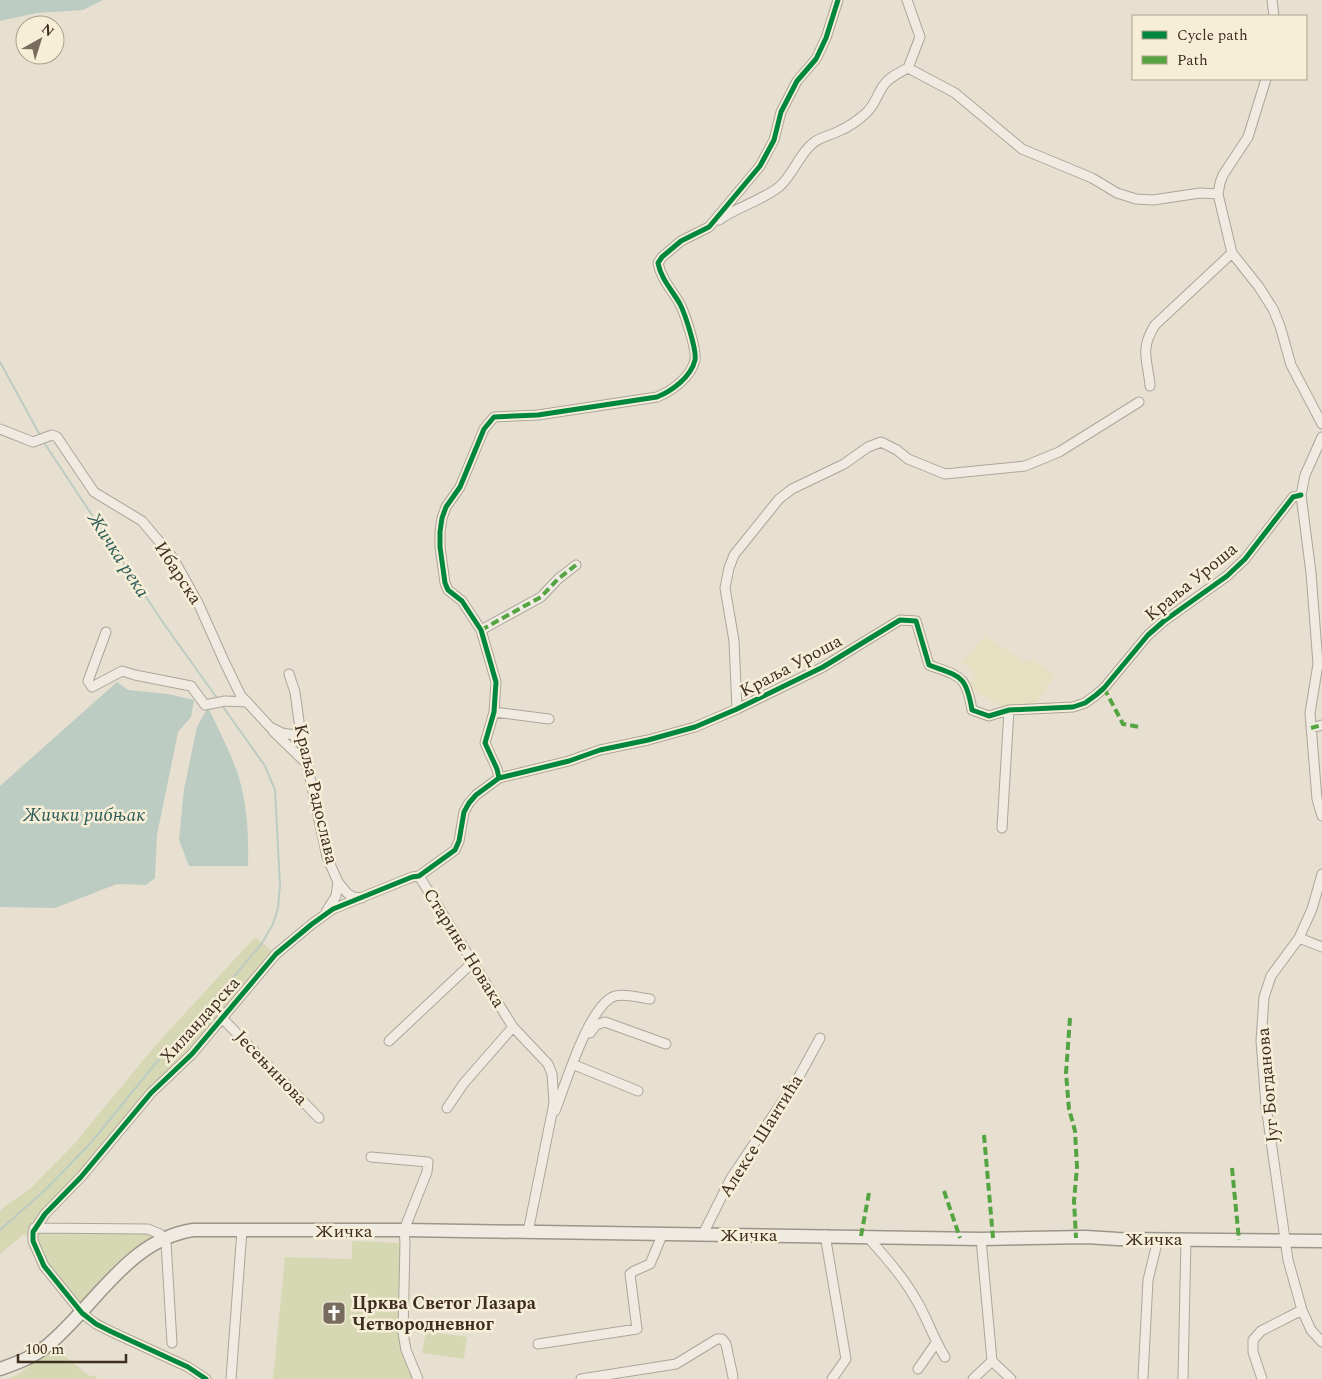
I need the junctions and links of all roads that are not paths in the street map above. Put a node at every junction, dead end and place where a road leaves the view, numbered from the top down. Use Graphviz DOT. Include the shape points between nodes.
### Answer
graph roads {
  1 [pos="838,0"];
  2 [pos="907,0"];
  3 [pos="1272,0"];
  4 [pos="1274,15"];
  5 [pos="908,68"];
  6 [pos="1266,80"];
  7 [pos="1218,194"];
  8 [pos="710,227"];
  9 [pos="1232,253"];
  10 [pos="1150,386"];
  11 [pos="1139,402"];
  12 [pos="1322,424"];
  13 [pos="0,429"];
  14 [pos="1322,438"];
  15 [pos="1301,495"];
  16 [pos="576,565"];
  17 [pos="481,630"];
  18 [pos="106,632"];
  19 [pos="289,674"];
  20 [pos="247,702"];
  21 [pos="737,709"];
  22 [pos="1009,710"];
  23 [pos="494,712"];
  24 [pos="549,719"];
  25 [pos="1322,725"];
  26 [pos="270,727"];
  27 [pos="1311,728"];
  28 [pos="301,736"];
  29 [pos="306,763"];
  30 [pos="500,778"];
  31 [pos="1322,816"];
  32 [pos="1002,828"];
  33 [pos="1322,874"];
  34 [pos="419,876"];
  35 [pos="338,882"];
  36 [pos="363,898"];
  37 [pos="323,916"];
  38 [pos="1299,938"];
  39 [pos="1322,947"];
  40 [pos="474,962"];
  41 [pos="650,1000"];
  42 [pos="222,1018"];
  43 [pos="513,1027"];
  44 [pos="820,1038"];
  45 [pos="389,1041"];
  46 [pos="666,1044"];
  47 [pos="577,1066"];
  48 [pos="564,1088"];
  49 [pos="638,1090"];
  50 [pos="447,1108"];
  51 [pos="319,1118"];
  52 [pos="550,1123"];
  53 [pos="371,1157"];
  54 [pos="34,1228"];
  55 [pos="242,1230"];
  56 [pos="404,1230"];
  57 [pos="528,1232"];
  58 [pos="663,1233"];
  59 [pos="703,1234"];
  60 [pos="825,1235"];
  61 [pos="171,1236"];
  62 [pos="867,1236"];
  63 [pos="981,1239"];
  64 [pos="1158,1239"];
  65 [pos="1186,1239"];
  66 [pos="1286,1241"];
  67 [pos="1322,1241"];
  68 [pos="1302,1310"];
  69 [pos="82,1312"];
  70 [pos="1322,1342"];
  71 [pos="172,1343"];
  72 [pos="936,1343"];
  73 [pos="538,1344"];
  74 [pos="945,1357"];
  75 [pos="992,1361"];
  76 [pos="0,1369"];
  77 [pos="918,1369"];
  78 [pos="733,1377"];
  79 [pos="1143,1377"];
  80 [pos="1183,1378"];
  81 [pos="206,1379"];
  82 [pos="231,1379"];
  83 [pos="418,1379"];
  84 [pos="582,1379"];
  85 [pos="832,1379"];
  86 [pos="973,1379"];
  87 [pos="1011,1379"];
  88 [pos="1262,1379"];
  1 -- 8 [label="street" via="816,60 797,81 781,112 767,155"];
  2 -- 5 [label="street" via="920,37"];
  3 -- 4 [label="street"];
  5 -- 7 [label="street" via="955,93 1022,149 1092,178 1118,193 1153,200 1200,193"];
  5 -- 8 [label="street" via="889,79 865,114 851,125 810,145 780,186 732,211"];
  6 -- 7 [label="street" via="1248,137 1224,175"];
  7 -- 9 [label="street"];
  8 -- 17 [label="street" via="681,242 658,263 660,274 681,306 690,329 695,360 685,378 669,392 657,397 538,416 494,416 484,429 460,487 446,507 440,532 445,583 448,590 462,601"];
  9 -- 10 [label="street" via="1155,326 1148,337 1146,363"];
  9 -- 12 [label="street" via="1272,309 1291,365"];
  11 -- 21 [label="street" via="1059,452 1025,466 945,474 908,459 881,442 792,489 779,499 745,541 729,568 725,588 734,641"];
  13 -- 20 [label="street, Ибарска" via="29,441 54,435 94,492 142,521 173,558"];
  14 -- 15 [label="street"];
  15 -- 22 [label="street, Краља Уроша" via="1293,497 1245,559 1148,635 1096,695 1073,707"];
  15 -- 27 [label="street" via="1318,664 1310,713"];
  16 -- 17 [label="street" via="541,597"];
  17 -- 23 [label="street" via="496,682"];
  18 -- 20 [label="street" via="88,681 92,687 118,672 126,671 187,684 205,705 225,701"];
  19 -- 28 [label="street, Краља Радослава"];
  20 -- 26 [label="street, Ибарска"];
  21 -- 22 [label="street, Краља Уроша" via="823,667 900,620 916,622 929,665 958,676 968,688 972,710 989,716"];
  21 -- 30 [label="street, Старине Новака" via="695,727"];
  22 -- 32 [label="street"];
  23 -- 24 [label="street"];
  23 -- 30 [label="street" via="485,743"];
  25 -- 27 [label="street"];
  26 -- 28 [label="street, Ибарска"];
  26 -- 29 [label="street, Ибарска"];
  27 -- 31 [label="street" via="1317,799"];
  28 -- 29 [label="street, Краља Радослава"];
  29 -- 35 [label="street, Краља Радослава" via="328,858"];
  30 -- 34 [label="street, Старине Новака" via="468,803 455,850"];
  33 -- 38 [label="street, Југ Богданова"];
  34 -- 36 [label="street, Хиландарска"];
  34 -- 40 [label="street, Старине Новака"];
  35 -- 36 [label="street, Краља Радослава" via="353,897"];
  35 -- 37 [label="street" via="336,896"];
  36 -- 37 [label="street, Хиландарска"];
  37 -- 42 [label="street, Хиландарска" via="276,954"];
  38 -- 39 [label="street"];
  38 -- 66 [label="street, Југ Богданова" via="1271,976 1264,996 1261,1041 1266,1106"];
  40 -- 43 [label="street, Старине Новака"];
  40 -- 45 [label="street"];
  41 -- 48 [label="street" via="625,995 609,999 603,1005 580,1045"];
  42 -- 51 [label="street, Јесењинова"];
  42 -- 54 [label="street, Хиландарска" via="192,1054 151,1093"];
  43 -- 50 [label="street" via="464,1083"];
  43 -- 52 [label="street, Старине Новака" via="548,1064 552,1074 554,1103"];
  44 -- 59 [label="street, Алексе Шантића" via="797,1080 731,1178"];
  46 -- 47 [label="street" via="600,1023 592,1029 585,1042"];
  47 -- 48 [label="street" via="570,1085"];
  47 -- 49 [label="street"];
  48 -- 52 [label="street"];
  52 -- 57 [label="street, Старине Новака"];
  53 -- 56 [label="street" via="428,1162"];
  54 -- 61 [label="street" via="148,1229"];
  54 -- 69 [label="street" via="33,1241 44,1266"];
  55 -- 56 [label="main road, Жичка"];
  55 -- 61 [label="main road, Жичка" via="194,1230"];
  55 -- 82 [label="street"];
  56 -- 57 [label="main road, Жичка"];
  56 -- 83 [label="street" via="404,1333 406,1350"];
  57 -- 58 [label="main road, Жичка"];
  58 -- 59 [label="main road, Жичка"];
  58 -- 73 [label="street" via="650,1264 630,1274 637,1329"];
  59 -- 60 [label="main road, Жичка"];
  60 -- 62 [label="main road, Жичка"];
  60 -- 85 [label="street" via="846,1359"];
  61 -- 69 [label="main road" via="129,1262"];
  61 -- 71 [label="street"];
  62 -- 63 [label="main road, Жичка"];
  62 -- 72 [label="street" via="914,1296"];
  63 -- 64 [label="main road, Жичка"];
  63 -- 75 [label="street"];
  64 -- 65 [label="main road, Жичка"];
  64 -- 79 [label="street" via="1148,1280"];
  65 -- 66 [label="main road, Жичка"];
  65 -- 80 [label="street"];
  66 -- 67 [label="main road, Жичка"];
  66 -- 68 [label="street, Југ Богданова"];
  68 -- 70 [label="street, Југ Богданова" via="1311,1330"];
  68 -- 88 [label="street" via="1252,1340"];
  69 -- 76 [label="main road" via="41,1350"];
  69 -- 81 [label="street" via="96,1324 188,1367"];
  72 -- 74 [label="street"];
  72 -- 77 [label="street"];
  75 -- 86 [label="street"];
  75 -- 87 [label="street"];
  78 -- 84 [label="street" via="726,1344 717,1339 676,1364"];
}
